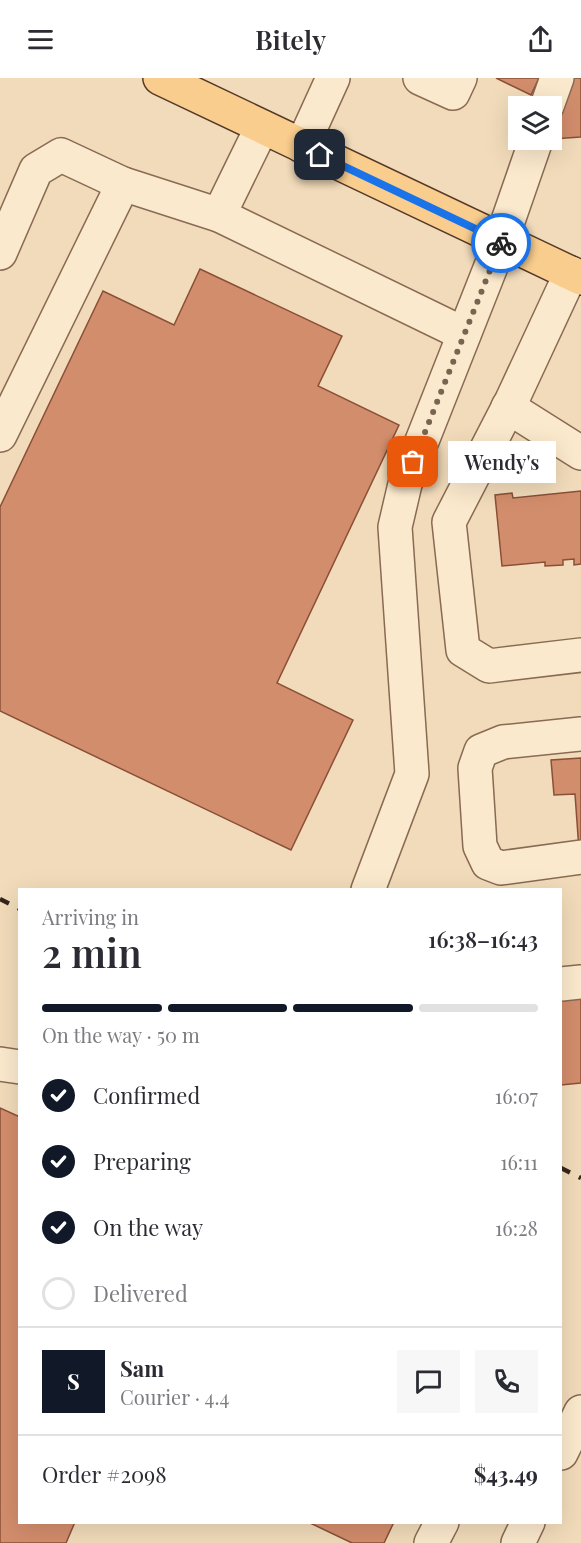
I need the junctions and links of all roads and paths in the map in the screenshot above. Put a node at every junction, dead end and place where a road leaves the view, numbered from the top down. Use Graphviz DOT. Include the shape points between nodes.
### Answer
graph roads {
  1 [pos="160,78"];
  2 [pos="333,78"];
  3 [pos="420,78"];
  4 [pos="460,78"];
  5 [pos="557,78"];
  6 [pos="551,96"];
  7 [pos="262,127"];
  8 [pos="302,146"];
  9 [pos="533,150"];
  10 [pos="123,184"];
  11 [pos="219,215"];
  12 [pos="501,241"];
  13 [pos="0,253"];
  14 [pos="576,276"];
  15 [pos="464,334"];
  16 [pos="508,407"];
  17 [pos="0,435"];
  18 [pos="581,453"];
  19 [pos="581,655"];
  20 [pos="581,735"];
  21 [pos="581,857"];
  22 [pos="369,888"];
  23 [pos="581,982"];
  24 [pos="562,984"];
  25 [pos="0,1064"];
  26 [pos="18,1066"];
  27 [pos="581,1412"];
  28 [pos="562,1451"];
  29 [pos="441,1524"];
  30 [pos="527,1524"];
  31 [pos="431,1543"];
  32 [pos="518,1543"];
  1 -- 7 [label="main road"];
  2 -- 8 [label="lane"];
  3 -- 4 [label="lane" via="453,93"];
  5 -- 6 [label="lane"];
  7 -- 8 [label="main road"];
  7 -- 11 [label="lane"];
  8 -- 12 [label="main road"];
  9 -- 12 [label="lane"];
  10 -- 11 [label="lane"];
  10 -- 13 [label="lane" via="62,155 36,170"];
  10 -- 17 [label="lane"];
  11 -- 15 [label="lane"];
  12 -- 14 [label="main road"];
  12 -- 15 [label="lane"];
  14 -- 16 [label="lane"];
  15 -- 22 [label="lane" via="405,484 395,527 412,774"];
  16 -- 18 [label="lane"];
  16 -- 19 [label="lane" via="449,522 463,650 489,666"];
  20 -- 21 [label="lane" via="503,742 481,751 475,768 480,846 488,863 501,868"];
  23 -- 24 [label="lane"];
  25 -- 26 [label="lane"];
  27 -- 28 [label="lane"];
  29 -- 31 [label="lane"];
  30 -- 32 [label="lane"];
}
